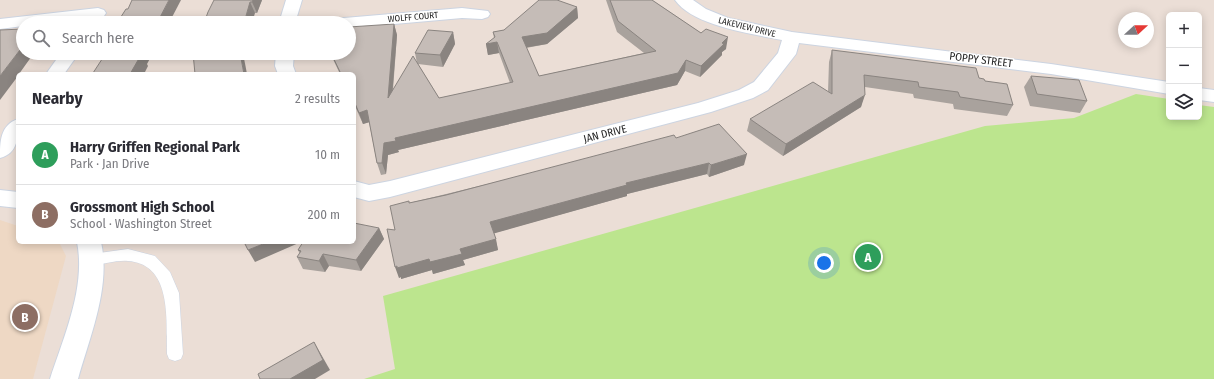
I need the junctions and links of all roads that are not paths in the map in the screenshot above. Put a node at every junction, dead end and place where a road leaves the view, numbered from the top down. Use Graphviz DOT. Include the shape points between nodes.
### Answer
graph roads {
  1 [pos="107,0"];
  2 [pos="294,0"];
  3 [pos="683,0"];
  4 [pos="482,14"];
  5 [pos="95,16"];
  6 [pos="289,16"];
  7 [pos="356,22"];
  8 [pos="16,23"];
  9 [pos="0,24"];
  10 [pos="792,37"];
  11 [pos="65,60"];
  12 [pos="284,60"];
  13 [pos="56,72"];
  14 [pos="286,72"];
  15 [pos="1166,88"];
  16 [pos="1202,94"];
  17 [pos="1214,96"];
  18 [pos="16,129"];
  19 [pos="0,151"];
  20 [pos="356,190"];
  21 [pos="0,198"];
  22 [pos="16,200"];
  23 [pos="90,251"];
  24 [pos="175,354"];
  25 [pos="64,379"];
  1 -- 5 [label="street"];
  2 -- 6 [label="street"];
  3 -- 10 [label="street, LAKEVIEW DRIVE" via="700,12 723,22"];
  4 -- 7 [label="street, WOLFF COURT" via="462,13"];
  8 -- 9 [label="street"];
  10 -- 15 [label="street, POPPY STREET" via="1051,69"];
  10 -- 20 [label="street, JAN DRIVE" via="787,54 762,86 746,94 704,108 390,189 369,193"];
  11 -- 13 [label="street"];
  12 -- 14 [label="street"];
  16 -- 17 [label="street"];
  18 -- 19 [label="street"];
  21 -- 22 [label="street"];
  23 -- 24 [label="lane" via="150,260 165,276 172,293"];
  23 -- 25 [label="street" via="89,289"];
}
